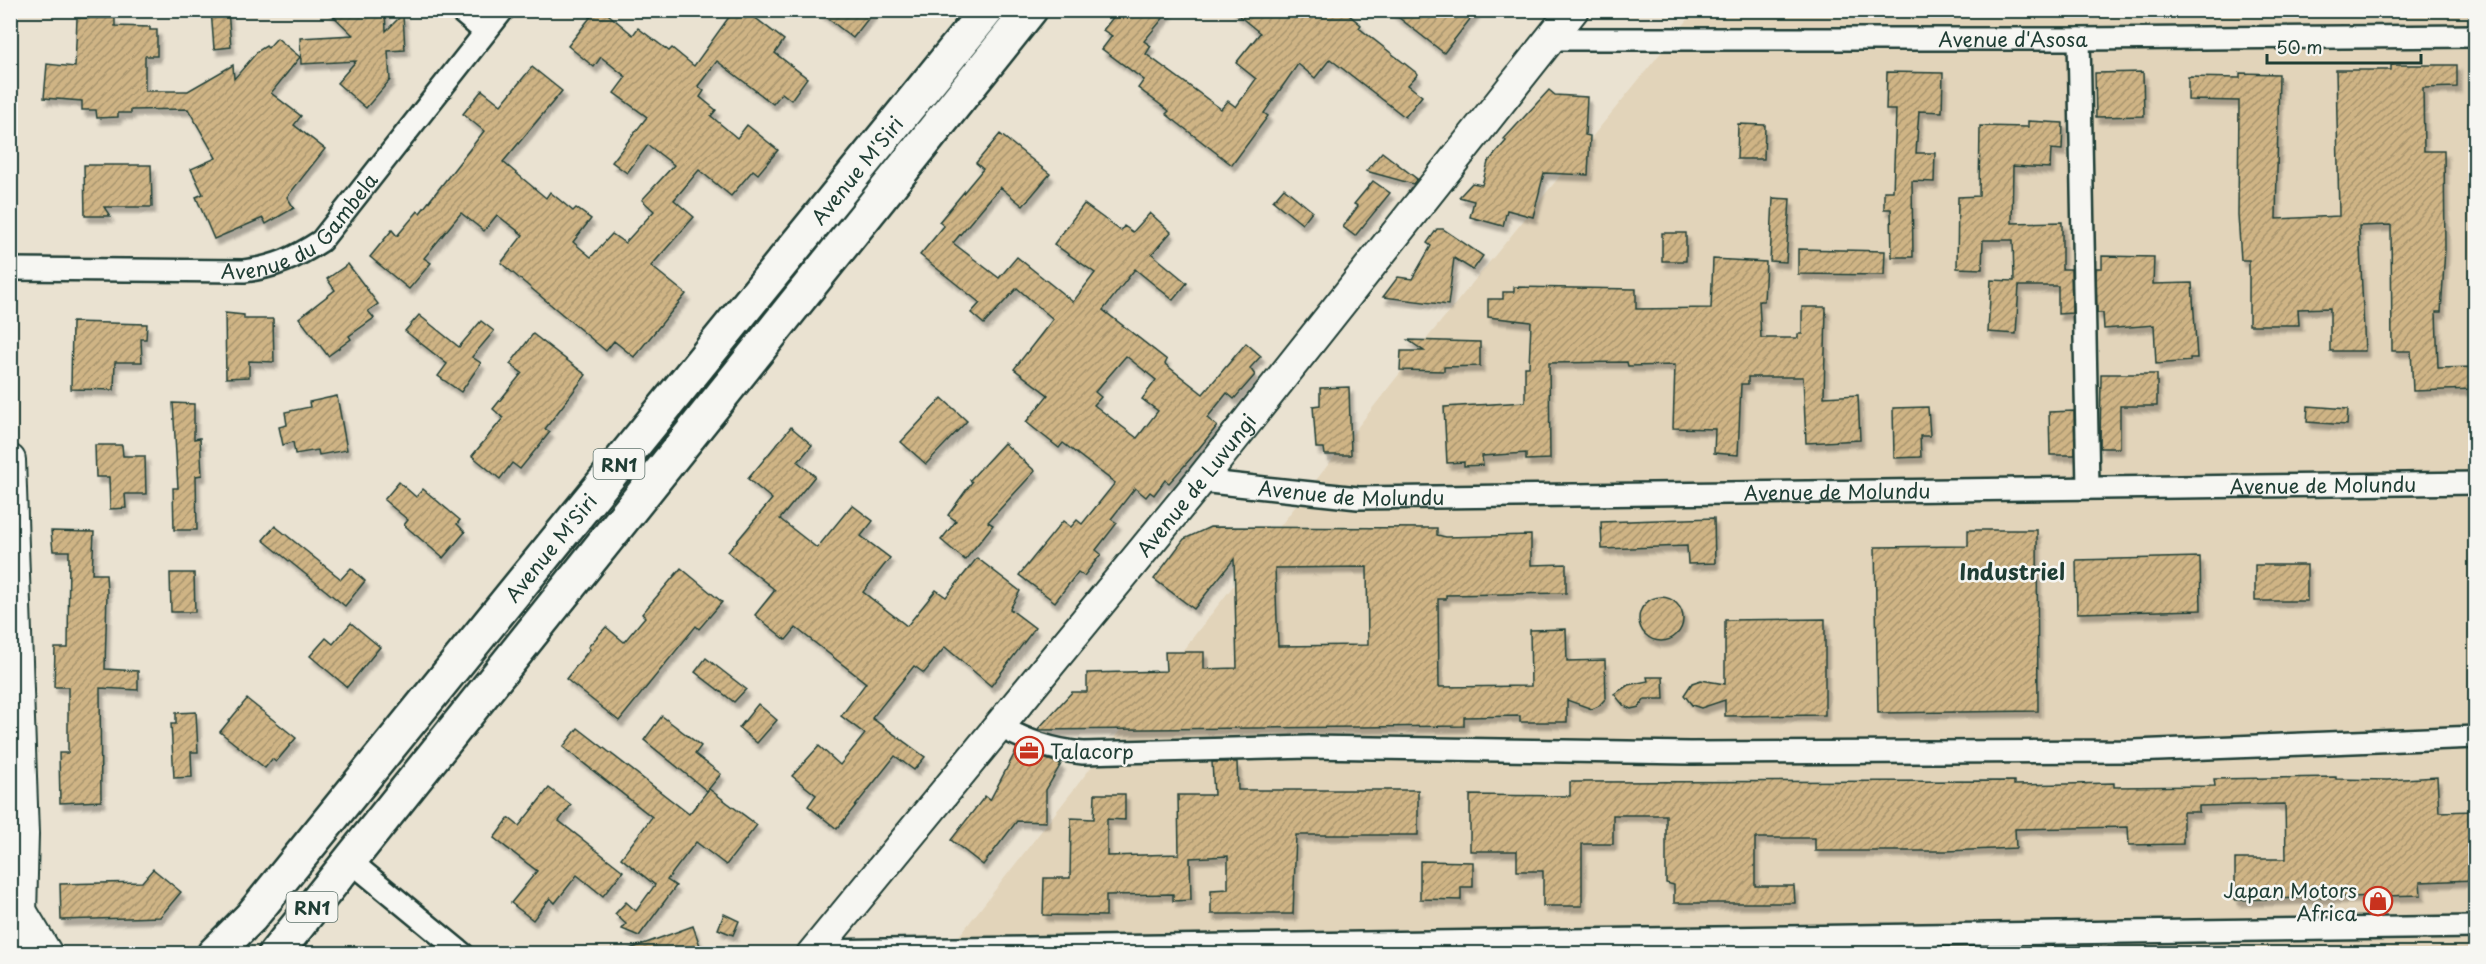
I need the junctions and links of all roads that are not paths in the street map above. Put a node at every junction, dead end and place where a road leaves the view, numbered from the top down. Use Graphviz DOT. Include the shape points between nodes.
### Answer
graph roads {
  1 [pos="459,10"];
  2 [pos="503,10"];
  3 [pos="987,10"];
  4 [pos="1030,10"];
  5 [pos="1573,10"];
  6 [pos="485,32"];
  7 [pos="2475,36"];
  8 [pos="1551,39"];
  9 [pos="2079,39"];
  10 [pos="10,269"];
  11 [pos="10,460"];
  12 [pos="1200,481"];
  13 [pos="2475,483"];
  14 [pos="2088,487"];
  15 [pos="999,726"];
  16 [pos="2475,737"];
  17 [pos="349,860"];
  18 [pos="23,914"];
  19 [pos="2475,927"];
  20 [pos="813,952"];
  21 [pos="20,954"];
  22 [pos="47,954"];
  23 [pos="214,954"];
  24 [pos="275,954"];
  25 [pos="463,954"];
  1 -- 6 [label="street"];
  2 -- 6 [label="street, Avenue du Gambela"];
  3 -- 23 [label="highway, Avenue M'Siri / RN1" via="251,917"];
  4 -- 17 [label="highway, Avenue M'Siri / RN1"];
  5 -- 8 [label="street, Avenue de Luvungi"];
  6 -- 10 [label="street, Avenue du Gambela" via="321,241 295,259 244,271"];
  7 -- 9 [label="street, Avenue d'Asosa"];
  8 -- 9 [label="street, Avenue d'Asosa"];
  8 -- 12 [label="street, Avenue de Luvungi"];
  9 -- 14 [label="street"];
  11 -- 18 [label="street"];
  12 -- 14 [label="street, Avenue de Molundu" via="1358,498"];
  12 -- 15 [label="street, Avenue de Luvungi"];
  13 -- 14 [label="street, Avenue de Molundu"];
  15 -- 16 [label="street" via="1052,750 1083,753 1309,747 1690,753 2123,751"];
  15 -- 20 [label="street, Avenue de Luvungi"];
  17 -- 24 [label="highway, RN1"];
  17 -- 25 [label="street"];
  18 -- 21 [label="street"];
  18 -- 22 [label="street"];
  19 -- 20 [label="street"];
}
